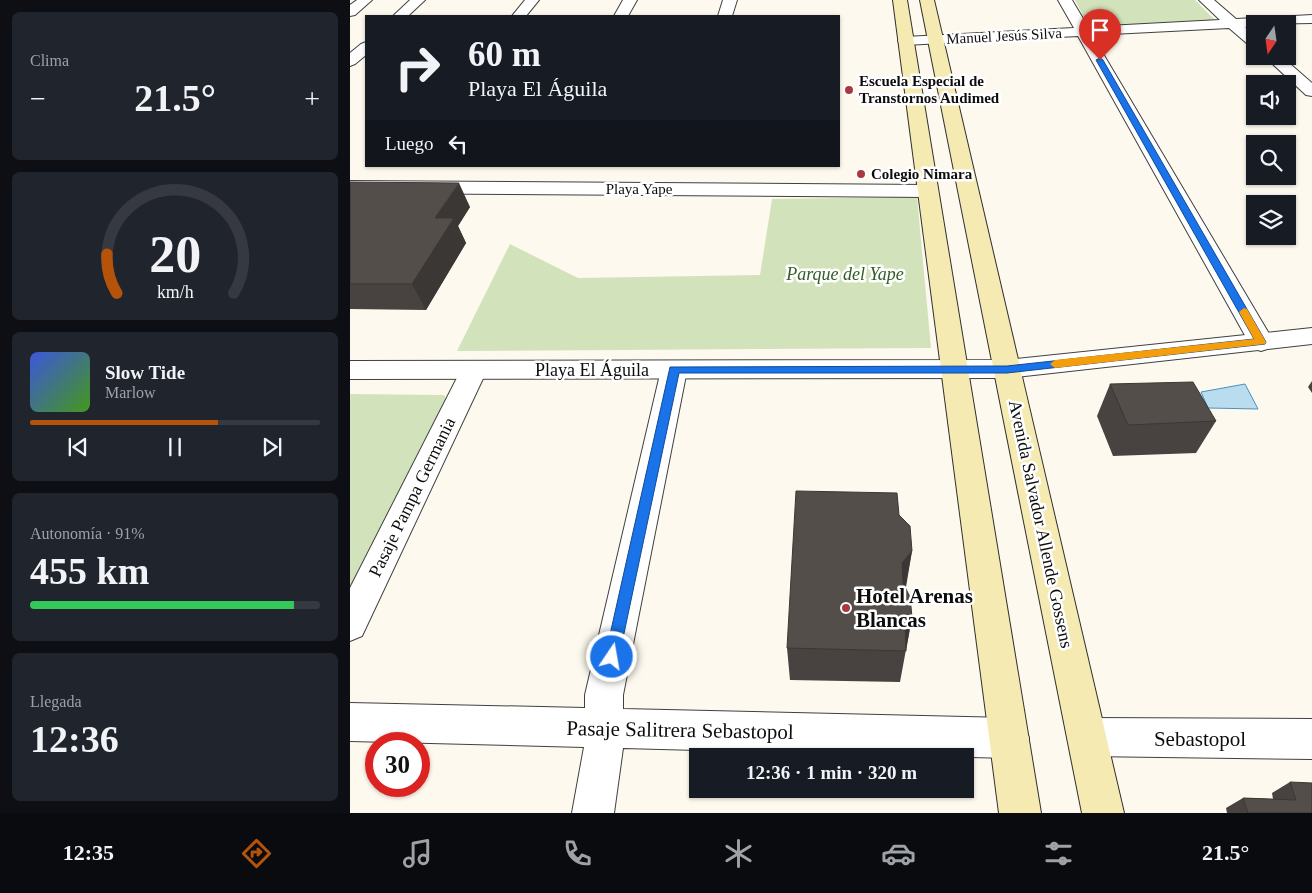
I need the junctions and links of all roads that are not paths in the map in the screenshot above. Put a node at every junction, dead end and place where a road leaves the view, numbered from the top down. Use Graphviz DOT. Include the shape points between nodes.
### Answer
graph roads {
  1 [pos="365,0"];
  2 [pos="418,0"];
  3 [pos="532,0"];
  4 [pos="630,0"];
  5 [pos="730,0"];
  6 [pos="900,0"];
  7 [pos="927,0"];
  8 [pos="1065,0"];
  9 [pos="1206,0"];
  10 [pos="350,12"];
  11 [pos="401,15"];
  12 [pos="520,15"];
  13 [pos="622,15"];
  14 [pos="725,15"];
  15 [pos="1312,19"];
  16 [pos="1232,24"];
  17 [pos="1083,32"];
  18 [pos="1246,36"];
  19 [pos="936,39"];
  20 [pos="906,41"];
  21 [pos="365,48"];
  22 [pos="350,62"];
  23 [pos="1281,65"];
  24 [pos="1312,92"];
  25 [pos="393,167"];
  26 [pos="533,167"];
  27 [pos="350,187"];
  28 [pos="377,187"];
  29 [pos="521,188"];
  30 [pos="928,191"];
  31 [pos="1312,336"];
  32 [pos="1261,342"];
  33 [pos="350,370"];
  34 [pos="474,370"];
  35 [pos="674,370"];
  36 [pos="955,370"];
  37 [pos="1007,370"];
  38 [pos="350,624"];
  39 [pos="350,722"];
  40 [pos="606,728"];
  41 [pos="1009,738"];
  42 [pos="1087,738"];
  43 [pos="1312,739"];
  44 [pos="593,813"];
  45 [pos="1020,813"];
  46 [pos="1104,813"];
  1 -- 10 [label="street"];
  2 -- 11 [label="street"];
  3 -- 12 [label="street"];
  4 -- 13 [label="street"];
  5 -- 14 [label="street"];
  6 -- 20 [label="main road"];
  7 -- 19 [label="main road, Avenida Salvador Allende Gossens"];
  8 -- 17 [label="street"];
  9 -- 16 [label="street"];
  15 -- 16 [label="street, Manuel Jesús Silva"];
  16 -- 17 [label="street, Manuel Jesús Silva"];
  16 -- 18 [label="street"];
  17 -- 19 [label="street, Manuel Jesús Silva"];
  17 -- 32 [label="street"];
  19 -- 20 [label="street, Manuel Jesús Silva"];
  19 -- 37 [label="main road, Avenida Salvador Allende Gossens"];
  20 -- 30 [label="main road"];
  21 -- 22 [label="street"];
  23 -- 24 [label="street"];
  25 -- 28 [label="street"];
  26 -- 29 [label="street"];
  27 -- 28 [label="street, Playa Yape"];
  28 -- 29 [label="street, Playa Yape"];
  29 -- 30 [label="street, Playa Yape" via="672,182"];
  30 -- 36 [label="main road"];
  31 -- 32 [label="street, Playa El Águila"];
  32 -- 37 [label="street, Playa El Águila"];
  33 -- 34 [label="street, Playa El Águila"];
  34 -- 35 [label="street, Playa El Águila"];
  34 -- 38 [label="street, Pasaje Pampa Germania"];
  35 -- 36 [label="street, Playa El Águila"];
  35 -- 40 [label="street" via="604,695"];
  36 -- 37 [label="street, Playa El Águila"];
  36 -- 41 [label="main road"];
  37 -- 42 [label="main road, Avenida Salvador Allende Gossens"];
  39 -- 40 [label="street, Pasaje Salitrera Sebastopol"];
  40 -- 41 [label="street, Pasaje Salitrera Sebastopol"];
  40 -- 44 [label="street" via="603,766"];
  41 -- 45 [label="main road"];
  42 -- 43 [label="street, Sebastopol"];
  42 -- 46 [label="main road, Avenida Salvador Allende Gossens"];
}
